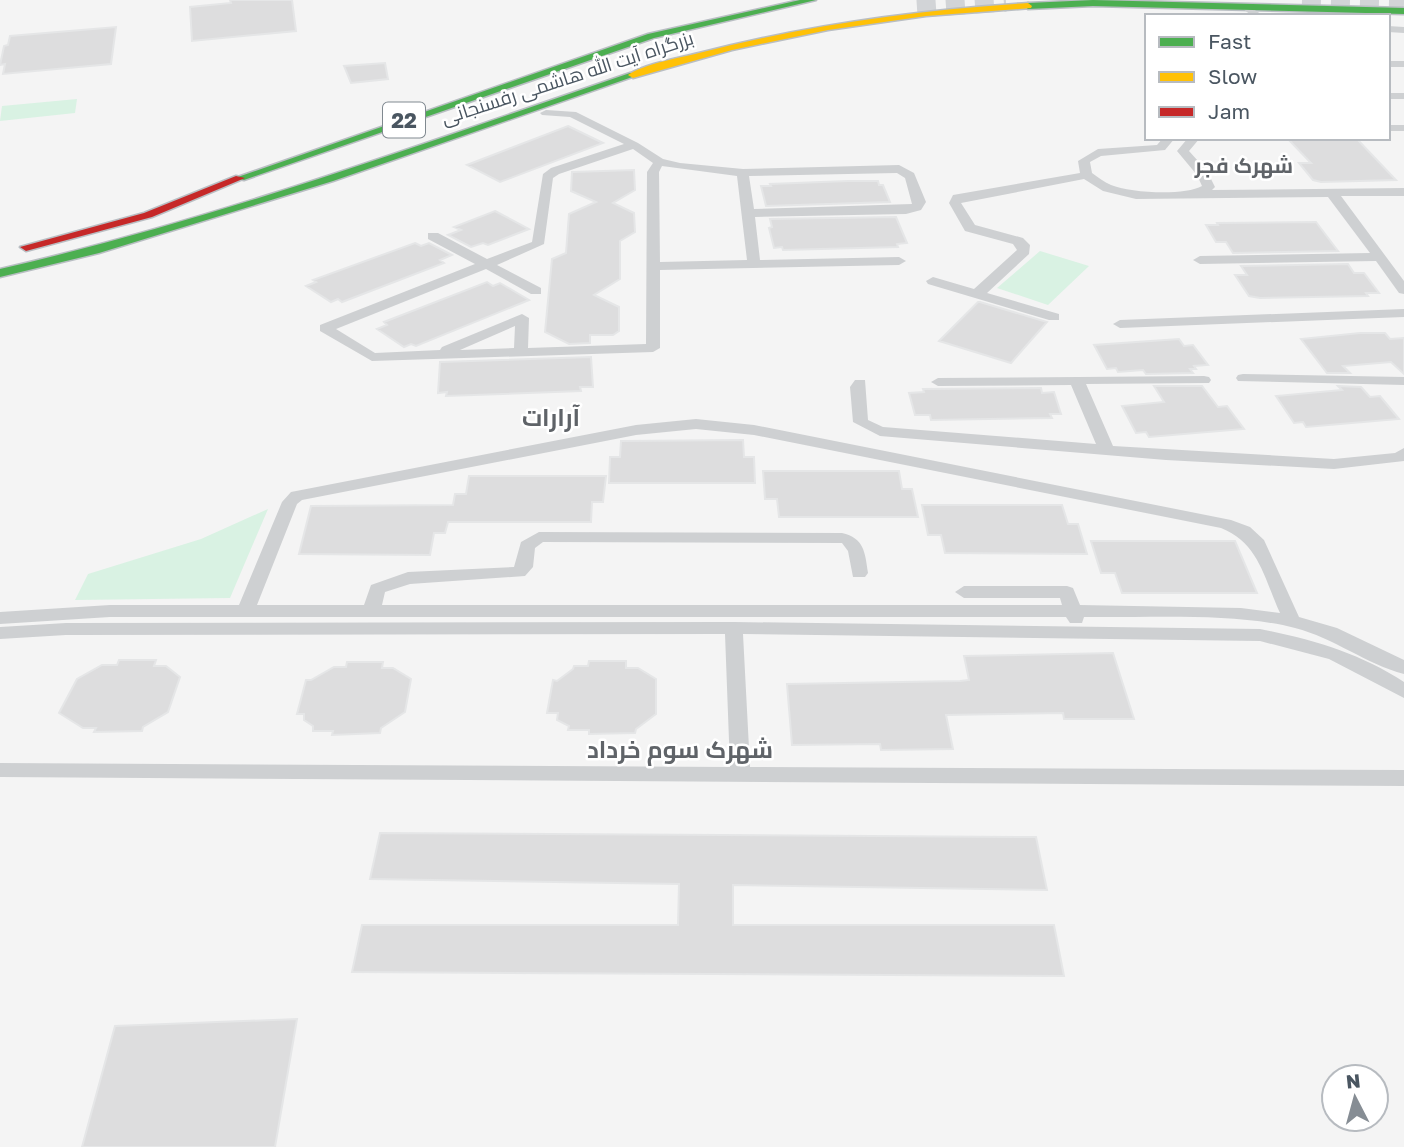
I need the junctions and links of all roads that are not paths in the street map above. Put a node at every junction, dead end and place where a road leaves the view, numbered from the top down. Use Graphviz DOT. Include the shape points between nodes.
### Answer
graph roads {
  1 [pos="812,0"];
  2 [pos="828,8"];
  3 [pos="916,8"];
  4 [pos="1285,10"];
  5 [pos="1404,11"];
  6 [pos="1253,12"];
  7 [pos="1342,14"];
  8 [pos="651,36"];
  9 [pos="683,60"];
  10 [pos="585,99"];
  11 [pos="547,113"];
  12 [pos="572,114"];
  13 [pos="1167,140"];
  14 [pos="1192,140"];
  15 [pos="634,145"];
  16 [pos="659,162"];
  17 [pos="743,173"];
  18 [pos="1086,175"];
  19 [pos="355,183"];
  20 [pos="1404,192"];
  21 [pos="1332,193"];
  22 [pos="1197,194"];
  23 [pos="252,202"];
  24 [pos="279,212"];
  25 [pos="748,214"];
  26 [pos="148,215"];
  27 [pos="433,236"];
  28 [pos="92,253"];
  29 [pos="1381,257"];
  30 [pos="1200,260"];
  31 [pos="899,261"];
  32 [pos="486,264"];
  33 [pos="754,264"];
  34 [pos="652,266"];
  35 [pos="0,273"];
  36 [pos="933,281"];
  37 [pos="1404,290"];
  38 [pos="536,291"];
  39 [pos="977,294"];
  40 [pos="1404,313"];
  41 [pos="1054,317"];
  42 [pos="1120,324"];
  43 [pos="521,352"];
  44 [pos="436,355"];
  45 [pos="1243,378"];
  46 [pos="1077,380"];
  47 [pos="1204,380"];
  48 [pos="1404,381"];
  49 [pos="938,382"];
  50 [pos="860,383"];
  51 [pos="1106,449"];
  52 [pos="1403,456"];
  53 [pos="859,573"];
  54 [pos="964,592"];
  55 [pos="246,611"];
  56 [pos="1073,611"];
  57 [pos="360,617"];
  58 [pos="0,618"];
  59 [pos="1292,621"];
  60 [pos="734,628"];
  61 [pos="1082,631"];
  62 [pos="0,634"];
  63 [pos="1404,668"];
  64 [pos="1404,691"];
  65 [pos="0,770"];
  66 [pos="740,774"];
  67 [pos="1404,778"];
  1 -- 8 [label="highway, بزرگراه آیت الله هاشمی رفسنجانی / 22"];
  2 -- 26 [label="highway, بزرگراه آیت الله هاشمی رفسنجانی / 22" via="668,44"];
  3 -- 23 [label="highway, بزرگراه آیت الله هاشمی رفسنجانی / 22" via="776,28 628,66 373,153"];
  4 -- 5 [label="highway, بزرگراه آیت الله هاشمی رفسنجانی / 22"];
  4 -- 6 [label="highway, بزرگراه آیت الله هاشمی رفسنجانی / 22"];
  4 -- 7 [label="highway"];
  6 -- 9 [label="highway, بزرگراه آیت الله هاشمی رفسنجانی / 22" via="1093,4 991,8 826,26"];
  8 -- 26 [label="highway, بزرگراه آیت الله هاشمی رفسنجانی / 22" via="203,191"];
  8 -- 26 [label="highway, بزرگراه آیت الله هاشمی رفسنجانی / 22" via="549,62 12,243"];
  9 -- 10 [label="highway"];
  9 -- 23 [label="highway, بزرگراه آیت الله هاشمی رفسنجانی / 22"];
  10 -- 11 [label="highway"];
  10 -- 12 [label="street" via="573,107"];
  11 -- 12 [label="street"];
  11 -- 19 [label="highway"];
  12 -- 15 [label="street"];
  13 -- 18 [label="street" via="1161,148 1098,153 1084,161"];
  14 -- 22 [label="street" via="1183,151 1209,187"];
  15 -- 16 [label="street"];
  15 -- 32 [label="street" via="547,177 538,244"];
  16 -- 17 [label="street"];
  16 -- 34 [label="street" via="653,172"];
  17 -- 25 [label="street"];
  17 -- 25 [label="street" via="893,168 908,173 920,202 906,210"];
  18 -- 22 [label="street" via="1107,188 1136,195"];
  18 -- 39 [label="street" via="957,198 955,203 970,228 1024,245 1024,251"];
  19 -- 24 [label="highway"];
  19 -- 28 [label="highway" via="196,233"];
  20 -- 21 [label="street"];
  21 -- 22 [label="street"];
  21 -- 29 [label="street"];
  23 -- 28 [label="highway, بزرگراه آیت الله هاشمی رفسنجانی / 22"];
  25 -- 33 [label="street"];
  27 -- 32 [label="street"];
  28 -- 35 [label="highway, بزرگراه آیت الله هاشمی رفسنجانی / 22"];
  29 -- 30 [label="street"];
  29 -- 37 [label="street"];
  31 -- 33 [label="street"];
  32 -- 38 [label="street"];
  32 -- 44 [label="street" via="325,328 372,357"];
  33 -- 34 [label="street"];
  34 -- 43 [label="street" via="653,348"];
  36 -- 39 [label="street"];
  39 -- 41 [label="street"];
  40 -- 42 [label="street"];
  43 -- 44 [label="street"];
  43 -- 44 [label="street" via="522,318"];
  45 -- 48 [label="street"];
  46 -- 47 [label="street"];
  46 -- 49 [label="street"];
  46 -- 51 [label="street"];
  50 -- 51 [label="street" via="861,422 880,430"];
  51 -- 52 [label="street" via="1334,464"];
  53 -- 57 [label="street" via="855,543 850,539 539,537 527,546 519,572 408,578 377,589"];
  54 -- 56 [label="street" via="1067,592"];
  55 -- 57 [label="street"];
  55 -- 58 [label="street" via="84,612"];
  55 -- 59 [label="street" via="290,502 297,496 636,430 696,424 763,432 1226,524 1244,531 1258,544"];
  56 -- 57 [label="street"];
  56 -- 59 [label="street" via="1241,614"];
  56 -- 61 [label="street"];
  57 -- 60 [label="street"];
  57 -- 62 [label="street"];
  59 -- 63 [label="street" via="1331,632"];
  60 -- 61 [label="street"];
  60 -- 66 [label="street"];
  61 -- 64 [label="street" via="1227,633 1287,639 1348,659"];
  65 -- 66 [label="street"];
  66 -- 67 [label="street"];
}
